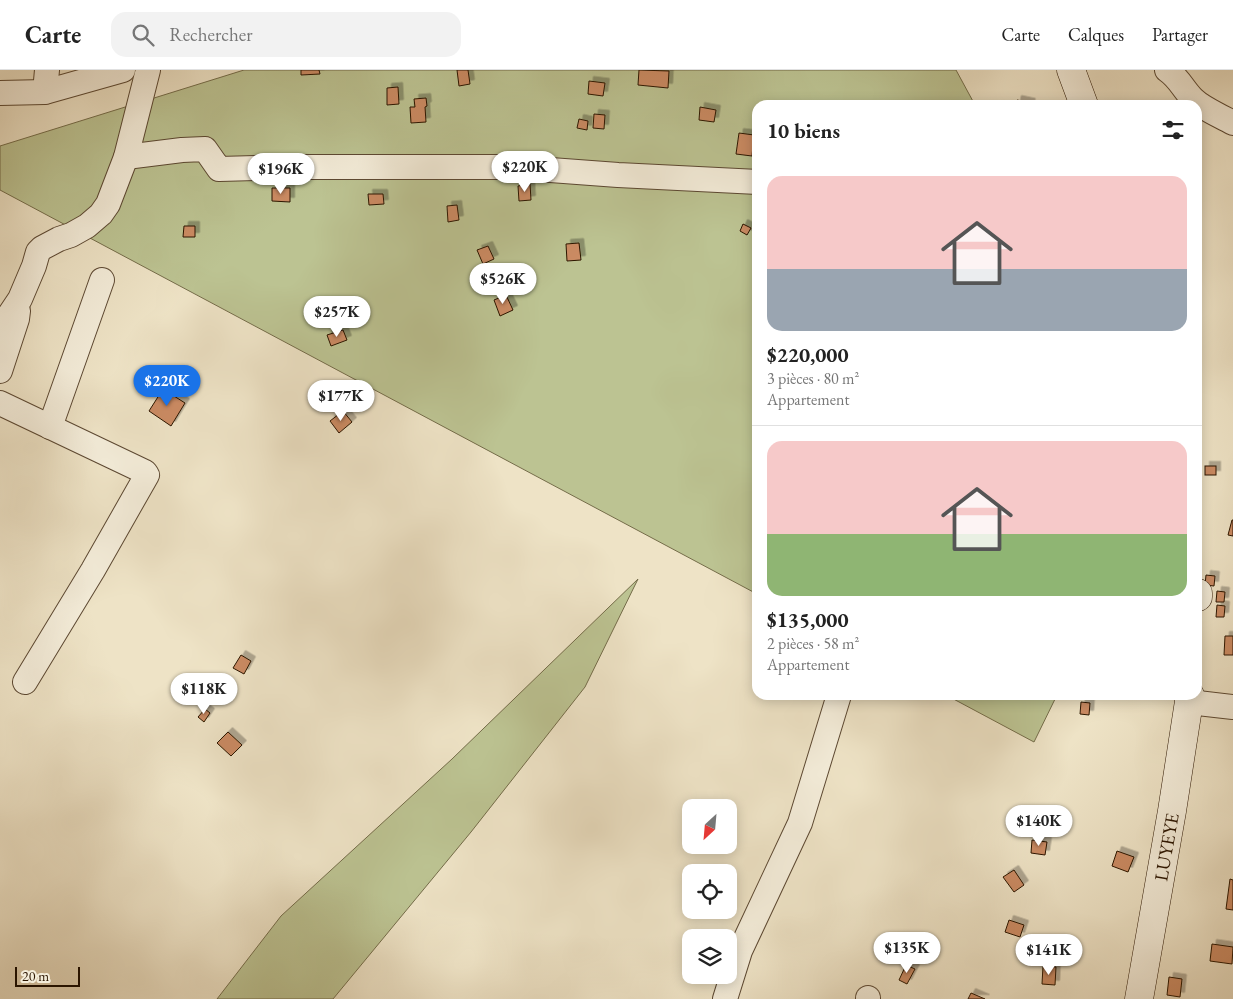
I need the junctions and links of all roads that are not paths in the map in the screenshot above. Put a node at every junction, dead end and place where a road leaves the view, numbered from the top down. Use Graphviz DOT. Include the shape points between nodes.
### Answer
graph roads {
  1 [pos="123,70"];
  2 [pos="148,70"];
  3 [pos="1071,70"];
  4 [pos="1167,70"];
  5 [pos="46,81"];
  6 [pos="0,93"];
  7 [pos="1082,100"];
  8 [pos="1195,100"];
  9 [pos="1202,106"];
  10 [pos="1233,123"];
  11 [pos="126,157"];
  12 [pos="752,182"];
  13 [pos="102,280"];
  14 [pos="20,299"];
  15 [pos="0,329"];
  16 [pos="0,371"];
  17 [pos="0,403"];
  18 [pos="50,427"];
  19 [pos="25,682"];
  20 [pos="837,700"];
  21 [pos="1189,700"];
  22 [pos="1194,700"];
  23 [pos="1233,707"];
  24 [pos="725,999"];
  25 [pos="1139,999"];
  1 -- 5 [label="street"];
  2 -- 11 [label="street"];
  3 -- 7 [label="street"];
  4 -- 8 [label="street"];
  5 -- 6 [label="street"];
  9 -- 10 [label="street"];
  11 -- 12 [label="street" via="204,149 219,169 510,168"];
  11 -- 14 [label="street" via="101,214 87,226 38,252"];
  13 -- 18 [label="street"];
  14 -- 15 [label="street"];
  14 -- 16 [label="street"];
  17 -- 18 [label="street"];
  18 -- 19 [label="street" via="147,475 94,570"];
  20 -- 24 [label="street" via="800,823 740,951"];
  21 -- 25 [label="street, LUYEYE"];
  22 -- 23 [label="street"];
}
